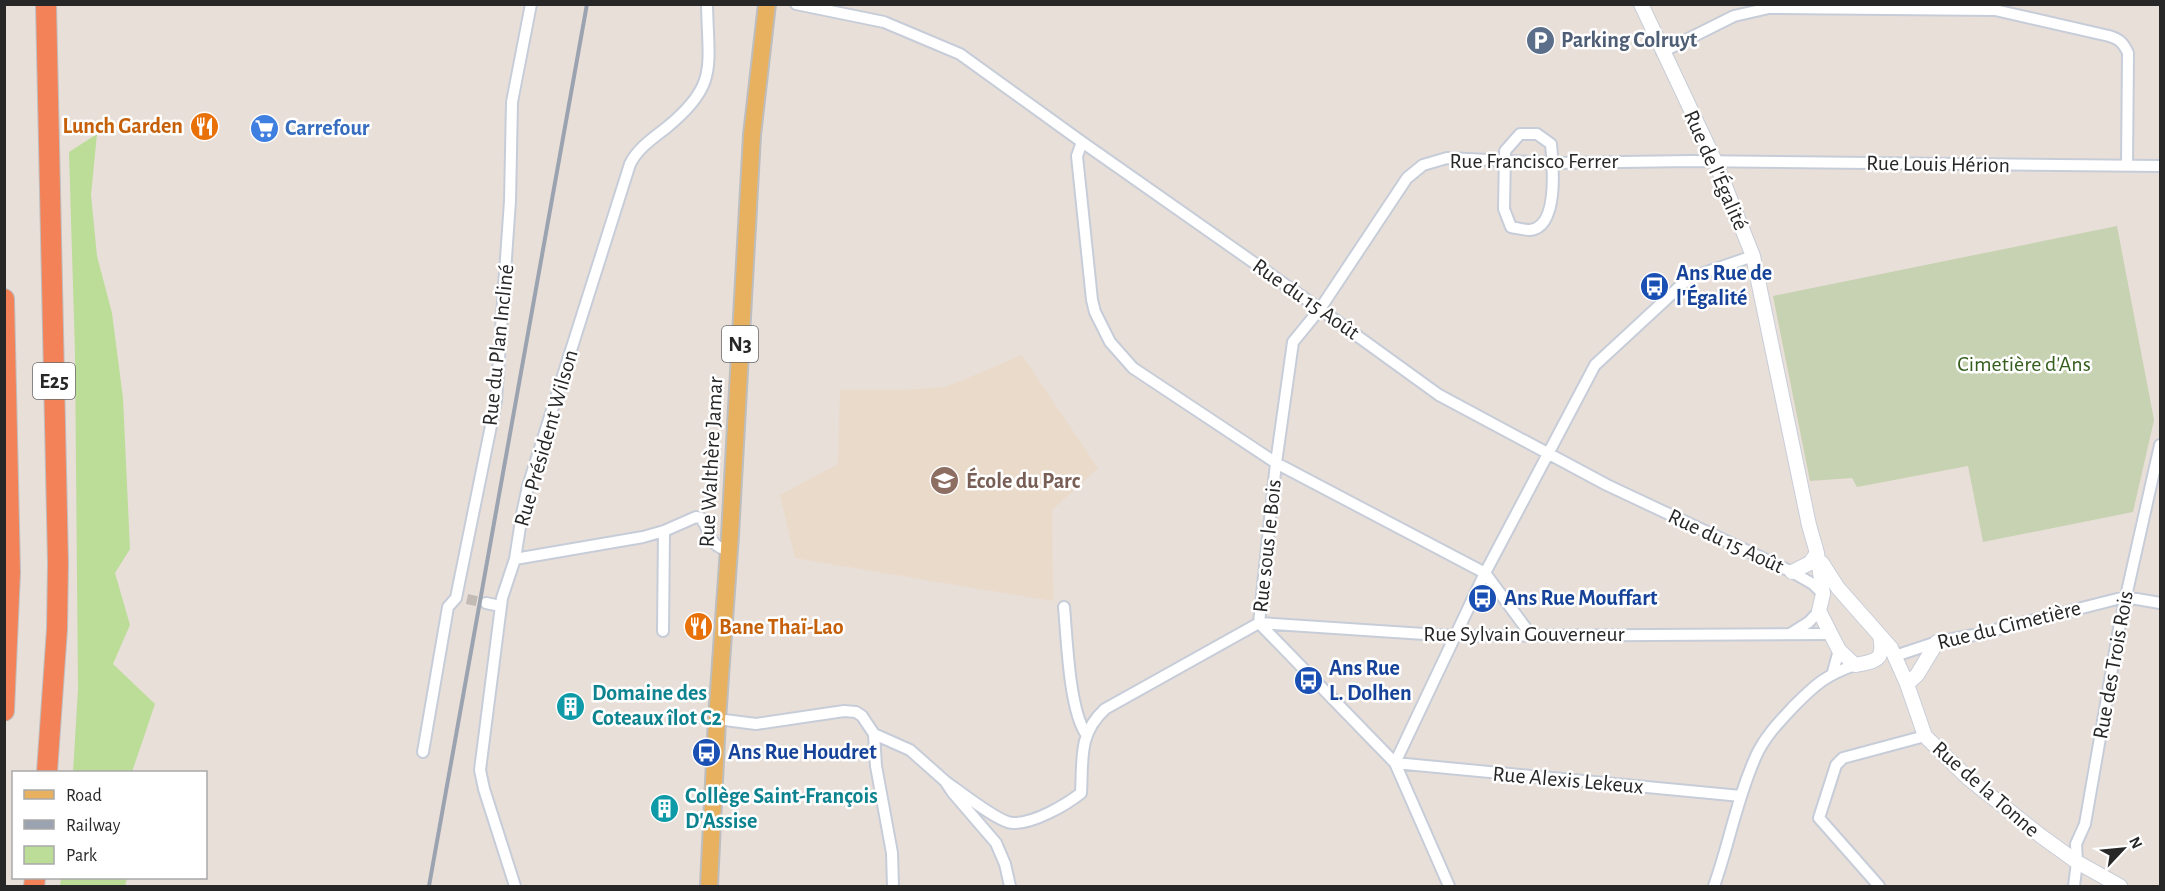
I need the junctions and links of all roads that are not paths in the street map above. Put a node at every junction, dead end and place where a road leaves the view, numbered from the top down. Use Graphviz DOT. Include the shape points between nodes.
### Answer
graph roads {
  1 [pos="46,4"];
  2 [pos="531,4"];
  3 [pos="707,4"];
  4 [pos="767,4"];
  5 [pos="796,4"];
  6 [pos="1641,4"];
  7 [pos="1662,52"];
  8 [pos="1082,142"];
  9 [pos="1505,161"];
  10 [pos="1715,161"];
  11 [pos="1553,163"];
  12 [pos="2127,166"];
  13 [pos="2160,166"];
  14 [pos="1753,256"];
  15 [pos="4,299"];
  16 [pos="1320,309"];
  17 [pos="2160,450"];
  18 [pos="1548,455"];
  19 [pos="1276,463"];
  20 [pos="664,531"];
  21 [pos="729,551"];
  22 [pos="1817,553"];
  23 [pos="515,559"];
  24 [pos="1792,572"];
  25 [pos="1485,573"];
  26 [pos="1838,588"];
  27 [pos="1823,594"];
  28 [pos="2125,597"];
  29 [pos="486,603"];
  30 [pos="2160,603"];
  31 [pos="500,606"];
  32 [pos="1065,607"];
  33 [pos="1819,612"];
  34 [pos="1259,623"];
  35 [pos="663,631"];
  36 [pos="1790,634"];
  37 [pos="1831,634"];
  38 [pos="1531,635"];
  39 [pos="1454,636"];
  40 [pos="1880,636"];
  41 [pos="1937,642"];
  42 [pos="1839,650"];
  43 [pos="1895,656"];
  44 [pos="1874,661"];
  45 [pos="1855,665"];
  46 [pos="1833,672"];
  47 [pos="1907,684"];
  48 [pos="4,711"];
  49 [pos="717,719"];
  50 [pos="874,734"];
  51 [pos="1086,734"];
  52 [pos="1924,736"];
  53 [pos="423,752"];
  54 [pos="1395,763"];
  55 [pos="47,771"];
  56 [pos="945,781"];
  57 [pos="1741,796"];
  58 [pos="2077,862"];
  59 [pos="515,886"];
  60 [pos="709,886"];
  61 [pos="893,886"];
  62 [pos="1010,886"];
  63 [pos="1449,886"];
  64 [pos="1714,886"];
  65 [pos="1879,886"];
  66 [pos="2074,886"];
  67 [pos="2120,886"];
  1 -- 55 [label="highway, E25" via="58,563"];
  2 -- 53 [label="street, Rue du Plan Incliné" via="512,102 510,201 496,401 462,598 448,607"];
  3 -- 23 [label="street, Rue Président Wilson" via="709,56 705,81 695,101 639,150 630,165 528,486"];
  4 -- 21 [label="main road, Rue Walthère Jamar / N3" via="751,156"];
  5 -- 8 [label="street, Rue du 15 Août" via="884,22 960,54"];
  6 -- 7 [label="street, Rue de l'Égalité"];
  7 -- 10 [label="street, Rue de l'Égalité"];
  7 -- 12 [label="street" via="1734,16 1769,8 1995,10 2109,36 2119,39 2128,53"];
  8 -- 16 [label="street, Rue du 15 Août"];
  8 -- 19 [label="street" via="1077,156 1092,300 1110,342 1133,368"];
  9 -- 11 [label="street, Rue Francisco Ferrer"];
  9 -- 11 [label="street" via="1505,151 1520,134 1537,134 1551,144"];
  9 -- 11 [label="street" via="1504,208 1511,227 1531,230 1545,222 1551,206"];
  9 -- 16 [label="street, Rue Francisco Ferrer" via="1447,158 1423,165 1407,178"];
  10 -- 11 [label="street, Rue Francisco Ferrer"];
  10 -- 12 [label="street, Rue Louis Hérion"];
  10 -- 14 [label="street, Rue de l'Égalité"];
  12 -- 13 [label="street, Rue Louis Hérion"];
  14 -- 18 [label="street" via="1689,278 1595,365"];
  14 -- 22 [label="street, Rue de l'Égalité"];
  15 -- 48 [label="highway, E25" via="10,561"];
  16 -- 18 [label="street, Rue du 15 Août" via="1439,395"];
  16 -- 19 [label="street, Rue sous le Bois" via="1293,342"];
  17 -- 28 [label="street, Rue des Trois Rois"];
  18 -- 24 [label="street, Rue du 15 Août"];
  18 -- 25 [label="street"];
  19 -- 25 [label="street"];
  19 -- 34 [label="street, Rue sous le Bois"];
  20 -- 21 [label="street" via="701,518 710,541"];
  20 -- 23 [label="street"];
  20 -- 35 [label="street"];
  21 -- 49 [label="main road, Rue Walthère Jamar / N3"];
  22 -- 24 [label="street" via="1810,563"];
  22 -- 26 [label="street, Rue de l'Égalité"];
  22 -- 27 [label="street, Rue de l'Égalité"];
  23 -- 31 [label="street, Rue Président Wilson"];
  24 -- 27 [label="street, Rue du 15 Août"];
  25 -- 38 [label="street"];
  25 -- 39 [label="street"];
  26 -- 27 [label="street"];
  26 -- 40 [label="street, Rue de l'Égalité"];
  27 -- 33 [label="street"];
  28 -- 30 [label="street"];
  28 -- 41 [label="street, Rue du Cimetière"];
  28 -- 58 [label="street, Rue des Trois Rois" via="2085,824 2076,844"];
  29 -- 31 [label="street"];
  31 -- 59 [label="street, Rue Président Wilson" via="480,778"];
  32 -- 51 [label="street" via="1074,699"];
  33 -- 36 [label="street"];
  33 -- 37 [label="street"];
  34 -- 39 [label="street, Rue Sylvain Gouverneur"];
  34 -- 51 [label="street, Rue sous le Bois" via="1105,708"];
  34 -- 54 [label="street"];
  36 -- 37 [label="street, Rue Sylvain Gouverneur"];
  36 -- 38 [label="street, Rue Sylvain Gouverneur"];
  37 -- 42 [label="street"];
  38 -- 39 [label="street, Rue Sylvain Gouverneur"];
  39 -- 54 [label="street"];
  40 -- 43 [label="street, Rue de l'Égalité"];
  40 -- 44 [label="street" via="1882,650"];
  41 -- 43 [label="street, Rue du Cimetière"];
  41 -- 47 [label="street"];
  42 -- 45 [label="street"];
  42 -- 46 [label="street"];
  43 -- 44 [label="street"];
  43 -- 47 [label="street, Rue de la Tonne"];
  44 -- 45 [label="street"];
  45 -- 46 [label="street"];
  46 -- 57 [label="street" via="1775,726 1757,754"];
  47 -- 52 [label="street, Rue de la Tonne"];
  49 -- 50 [label="street" via="756,724 855,712"];
  49 -- 60 [label="main road, Rue Walthère Jamar / N3"];
  50 -- 56 [label="street" via="910,750"];
  50 -- 61 [label="street" via="892,853"];
  51 -- 56 [label="street" via="1081,793 1038,817 1012,823"];
  52 -- 58 [label="street, Rue de la Tonne" via="1968,778"];
  52 -- 65 [label="street" via="1843,758 1836,765 1819,819"];
  54 -- 57 [label="street, Rue Alexis Lekeux"];
  54 -- 63 [label="street"];
  56 -- 62 [label="street" via="996,843"];
  57 -- 64 [label="street"];
  58 -- 66 [label="street, Rue des Trois Rois"];
  58 -- 67 [label="street, Rue de la Tonne"];
}
